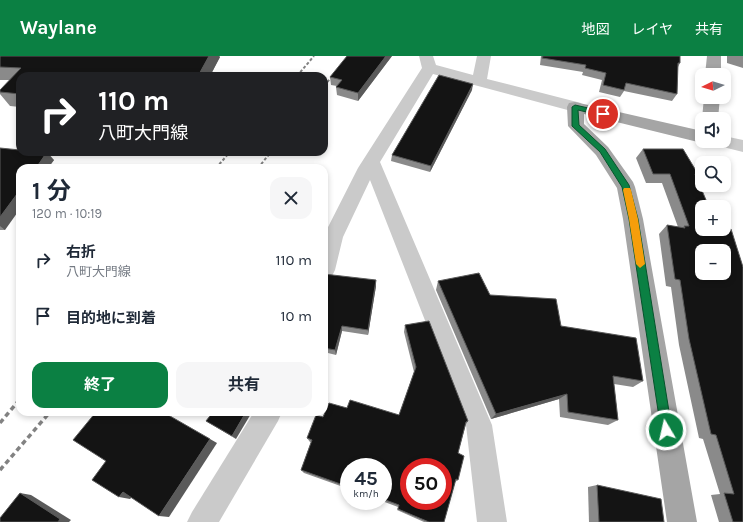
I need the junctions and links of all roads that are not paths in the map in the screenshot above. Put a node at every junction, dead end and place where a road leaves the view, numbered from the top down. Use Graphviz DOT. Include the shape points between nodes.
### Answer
graph roads {
  1 [pos="484,56"];
  2 [pos="714,56"];
  3 [pos="427,62"];
  4 [pos="713,68"];
  5 [pos="479,81"];
  6 [pos="575,107"];
  7 [pos="695,135"];
  8 [pos="731,143"];
  9 [pos="743,146"];
  10 [pos="371,161"];
  11 [pos="328,255"];
  12 [pos="267,416"];
  13 [pos="202,522"];
  14 [pos="492,522"];
  15 [pos="682,522"];
  1 -- 5 [label="street"];
  2 -- 4 [label="main road"];
  3 -- 5 [label="street"];
  3 -- 10 [label="street"];
  5 -- 6 [label="street"];
  6 -- 7 [label="main road"];
  6 -- 15 [label="main road" via="576,126 602,151 626,187 634,219"];
  8 -- 9 [label="street"];
  10 -- 11 [label="street" via="333,237"];
  10 -- 14 [label="street" via="479,425"];
  12 -- 13 [label="street"];
}
